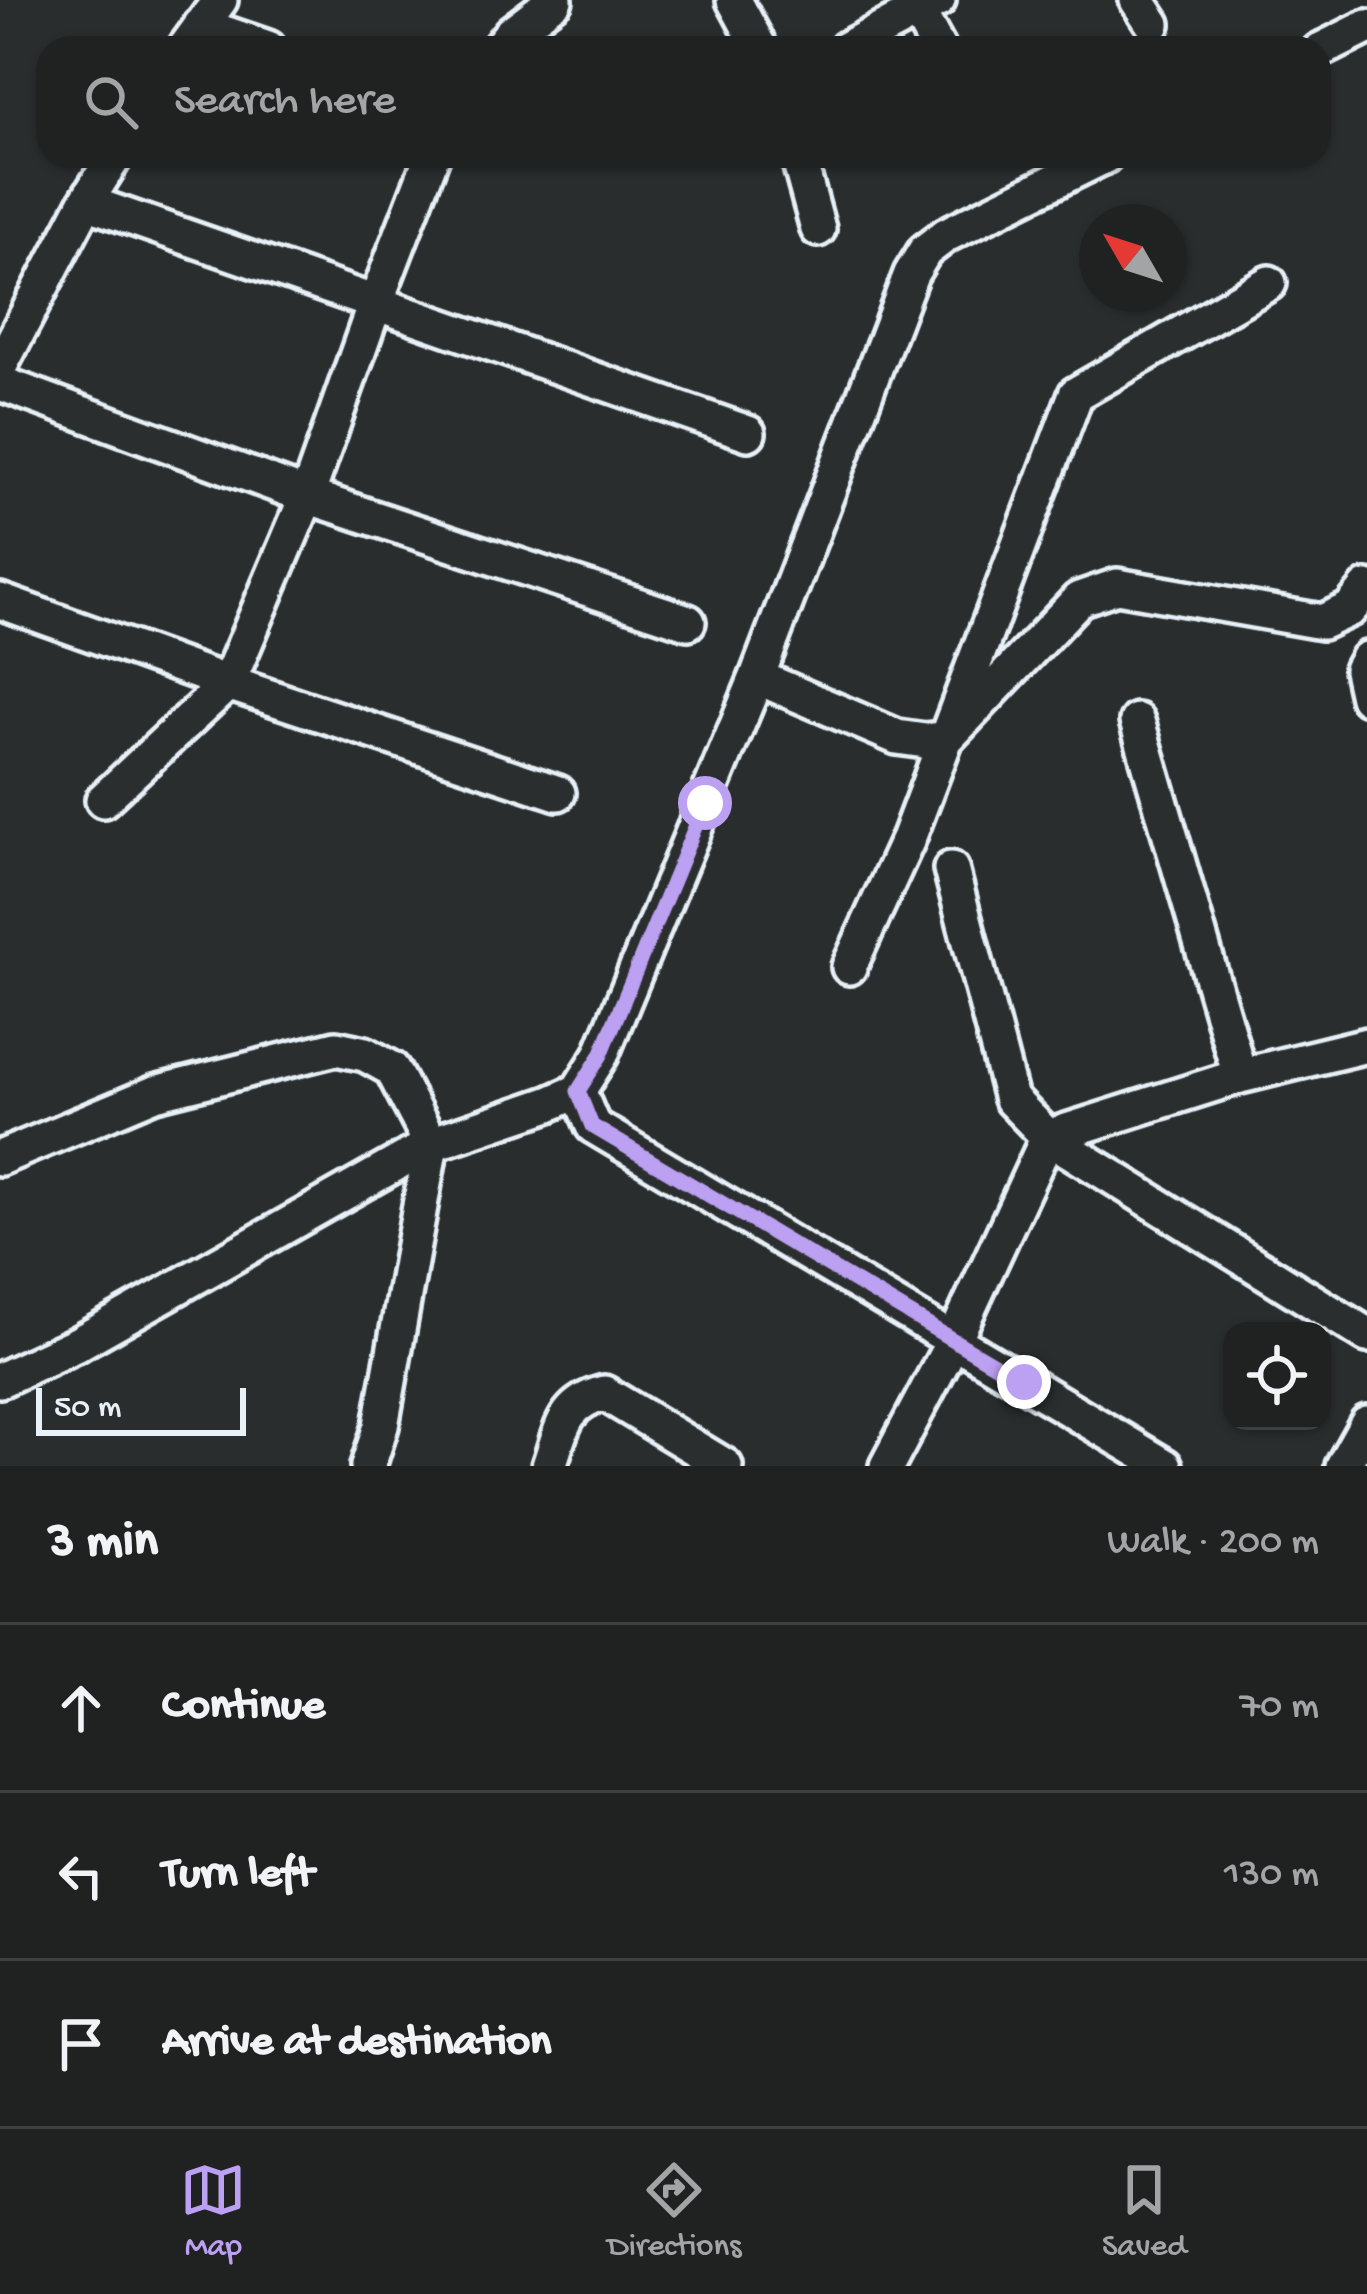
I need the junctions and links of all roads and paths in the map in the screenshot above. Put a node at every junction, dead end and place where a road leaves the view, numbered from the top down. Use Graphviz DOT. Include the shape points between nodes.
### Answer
graph roads {
  1 [pos="555,0"];
  2 [pos="734,0"];
  3 [pos="928,6"];
  4 [pos="202,24"];
  5 [pos="1367,27"];
  6 [pos="235,36"];
  7 [pos="509,36"];
  8 [pos="754,36"];
  9 [pos="870,36"];
  10 [pos="935,36"];
  11 [pos="1331,45"];
  12 [pos="107,168"];
  13 [pos="426,168"];
  14 [pos="802,168"];
  15 [pos="1082,168"];
  16 [pos="86,202"];
  17 [pos="818,229"];
  18 [pos="1270,283"];
  19 [pos="375,304"];
  20 [pos="0,366"];
  21 [pos="0,383"];
  22 [pos="748,433"];
  23 [pos="307,496"];
  24 [pos="1367,588"];
  25 [pos="0,601"];
  26 [pos="688,622"];
  27 [pos="1367,659"];
  28 [pos="757,676"];
  29 [pos="228,683"];
  30 [pos="1367,697"];
  31 [pos="1137,721"];
  32 [pos="947,739"];
  33 [pos="558,793"];
  34 [pos="103,800"];
  35 [pos="951,869"];
  36 [pos="848,967"];
  37 [pos="1367,1045"];
  38 [pos="1240,1076"];
  39 [pos="578,1091"];
  40 [pos="1048,1137"];
  41 [pos="431,1144"];
  42 [pos="0,1158"];
  43 [pos="1367,1335"];
  44 [pos="955,1340"];
  45 [pos="0,1380"];
  46 [pos="1367,1424"];
  47 [pos="368,1466"];
  48 [pos="549,1466"];
  49 [pos="725,1466"];
  50 [pos="887,1466"];
  51 [pos="1165,1466"];
  52 [pos="1343,1466"];
  1 -- 7 [label="street"];
  2 -- 8 [label="street"];
  3 -- 9 [label="street"];
  3 -- 10 [label="street"];
  4 -- 6 [label="street"];
  5 -- 11 [label="street"];
  12 -- 16 [label="street"];
  13 -- 19 [label="street"];
  14 -- 17 [label="street"];
  15 -- 28 [label="street" via="925,251"];
  16 -- 19 [label="street"];
  16 -- 20 [label="street"];
  18 -- 32 [label="street" via="1076,394"];
  19 -- 22 [label="street"];
  19 -- 23 [label="street"];
  21 -- 23 [label="street"];
  23 -- 26 [label="street"];
  23 -- 29 [label="street"];
  24 -- 32 [label="street" via="1350,609 1322,622 1118,586 1079,599"];
  25 -- 29 [label="street"];
  27 -- 30 [label="street" via="1360,670"];
  28 -- 32 [label="street" via="897,736"];
  28 -- 39 [label="street" via="601,1055"];
  29 -- 33 [label="street"];
  29 -- 34 [label="street"];
  31 -- 38 [label="street"];
  32 -- 36 [label="street"];
  35 -- 40 [label="street" via="1011,1099"];
  37 -- 38 [label="street"];
  38 -- 40 [label="street"];
  39 -- 41 [label="street"];
  39 -- 44 [label="street" via="592,1126"];
  40 -- 43 [label="street"];
  40 -- 44 [label="street"];
  41 -- 42 [label="street" via="392,1069 336,1048 155,1093"];
  41 -- 45 [label="street"];
  41 -- 47 [label="street" via="382,1426"];
  44 -- 50 [label="street"];
  44 -- 51 [label="street"];
  46 -- 52 [label="street"];
  48 -- 49 [label="street" via="567,1415 604,1393"];
}
